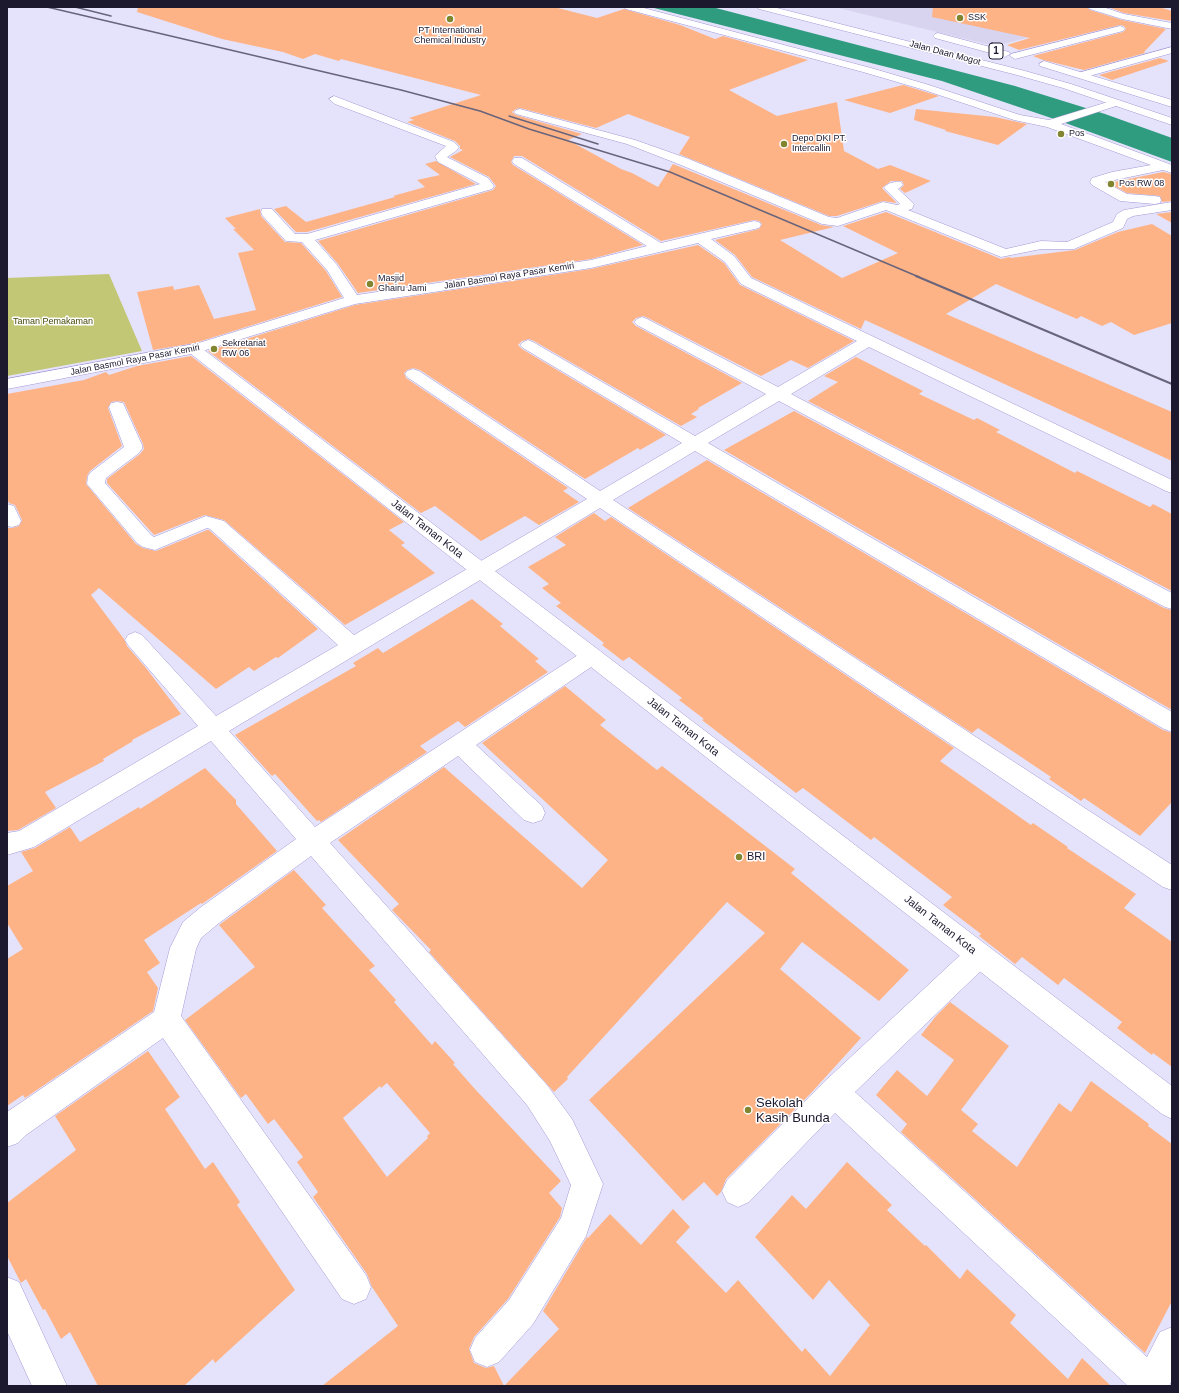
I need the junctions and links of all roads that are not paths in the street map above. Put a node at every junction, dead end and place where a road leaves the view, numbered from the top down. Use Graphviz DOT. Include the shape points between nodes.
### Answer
graph roads {
  1 [pos="630,7"];
  2 [pos="762,7"];
  3 [pos="1093,7"];
  4 [pos="1172,26"];
  5 [pos="1120,29"];
  6 [pos="926,33"];
  7 [pos="1102,34"];
  8 [pos="1116,39"];
  9 [pos="1171,44"];
  10 [pos="1144,48"];
  11 [pos="1158,53"];
  12 [pos="1016,56"];
  13 [pos="1082,74"];
  14 [pos="334,99"];
  15 [pos="1110,104"];
  16 [pos="1172,104"];
  17 [pos="520,112"];
  18 [pos="1172,122"];
  19 [pos="1053,123"];
  20 [pos="518,161"];
  21 [pos="1168,168"];
  22 [pos="897,185"];
  23 [pos="1172,202"];
  24 [pos="1172,206"];
  25 [pos="898,210"];
  26 [pos="267,212"];
  27 [pos="754,225"];
  28 [pos="308,238"];
  29 [pos="700,238"];
  30 [pos="659,248"];
  31 [pos="353,300"];
  32 [pos="642,322"];
  33 [pos="868,341"];
  34 [pos="528,345"];
  35 [pos="194,349"];
  36 [pos="413,374"];
  37 [pos="7,384"];
  38 [pos="778,394"];
  39 [pos="117,406"];
  40 [pos="695,443"];
  41 [pos="1172,487"];
  42 [pos="601,499"];
  43 [pos="481,570"];
  44 [pos="1172,602"];
  45 [pos="135,640"];
  46 [pos="353,646"];
  47 [pos="592,656"];
  48 [pos="1172,723"];
  49 [pos="212,728"];
  50 [pos="460,744"];
  51 [pos="533,812"];
  52 [pos="313,841"];
  53 [pos="7,844"];
  54 [pos="1171,876"];
  55 [pos="980,955"];
  56 [pos="166,1020"];
  57 [pos="834,1092"];
  58 [pos="1172,1104"];
  59 [pos="7,1132"];
  60 [pos="738,1190"];
  61 [pos="354,1287"];
  62 [pos="7,1294"];
  63 [pos="1172,1344"];
  64 [pos="487,1350"];
  65 [pos="1150,1385"];
  66 [pos="50,1386"];
  1 -- 19 [label="main road" via="867,70 1018,118"];
  2 -- 15 [label="main road, Jalan Daan Mogot / 1" via="1021,73 1067,86"];
  3 -- 4 [label="main road"];
  5 -- 7 [label="main road"];
  6 -- 12 [label="main road, Jalan Daan Mogot / 1"];
  7 -- 8 [label="main road"];
  7 -- 12 [label="main road"];
  9 -- 11 [label="main road"];
  10 -- 11 [label="main road"];
  11 -- 13 [label="main road"];
  12 -- 13 [label="main road, Jalan Daan Mogot / 1"];
  13 -- 16 [label="main road, Jalan Daan Mogot / 1"];
  14 -- 28 [label="main road" via="450,144 452,149 441,156 442,159 484,181 488,186"];
  15 -- 18 [label="main road, Jalan Daan Mogot / 1"];
  15 -- 19 [label="main road"];
  17 -- 25 [label="main road" via="638,144 827,221 838,222 883,206 891,206"];
  19 -- 21 [label="main road"];
  20 -- 30 [label="main road"];
  21 -- 23 [label="main road" via="1109,176 1096,182 1124,198"];
  22 -- 25 [label="main road" via="890,188 908,204"];
  24 -- 25 [label="main road" via="1129,213 1122,217 1118,225 1068,246 1041,244 1006,254 998,253"];
  26 -- 28 [label="main road" via="291,238"];
  27 -- 29 [label="main road, Jalan Basmol Raya Pasar Kemiri"];
  28 -- 31 [label="main road"];
  29 -- 30 [label="main road, Jalan Basmol Raya Pasar Kemiri"];
  29 -- 33 [label="main road" via="733,262 740,276 746,281"];
  30 -- 31 [label="main road, Jalan Basmol Raya Pasar Kemiri" via="591,264"];
  31 -- 35 [label="main road, Jalan Basmol Raya Pasar Kemiri"];
  32 -- 38 [label="main road"];
  33 -- 38 [label="main road"];
  33 -- 41 [label="main road"];
  34 -- 40 [label="main road"];
  35 -- 37 [label="main road, Jalan Basmol Raya Pasar Kemiri"];
  35 -- 43 [label="main road, Jalan Taman Kota"];
  36 -- 42 [label="main road"];
  38 -- 40 [label="main road"];
  38 -- 44 [label="main road"];
  39 -- 46 [label="main road" via="133,449 95,480 144,539 150,544 155,544 206,522 217,525"];
  40 -- 42 [label="main road"];
  40 -- 48 [label="main road"];
  42 -- 43 [label="main road"];
  42 -- 54 [label="main road"];
  43 -- 46 [label="main road"];
  43 -- 47 [label="main road, Jalan Taman Kota"];
  45 -- 49 [label="main road"];
  46 -- 49 [label="main road"];
  47 -- 50 [label="main road"];
  47 -- 55 [label="main road, Jalan Taman Kota"];
  49 -- 52 [label="main road"];
  49 -- 53 [label="main road" via="25,840"];
  50 -- 51 [label="main road"];
  50 -- 52 [label="main road"];
  52 -- 56 [label="main road" via="210,914 192,930 183,948"];
  52 -- 64 [label="main road" via="536,1094 561,1130 587,1184 575,1225 521,1312"];
  55 -- 57 [label="main road"];
  55 -- 58 [label="main road, Jalan Taman Kota"];
  56 -- 59 [label="main road"];
  56 -- 61 [label="main road"];
  57 -- 60 [label="main road"];
  57 -- 65 [label="main road"];
  62 -- 66 [label="main road"];
  63 -- 65 [label="main road"];
}
